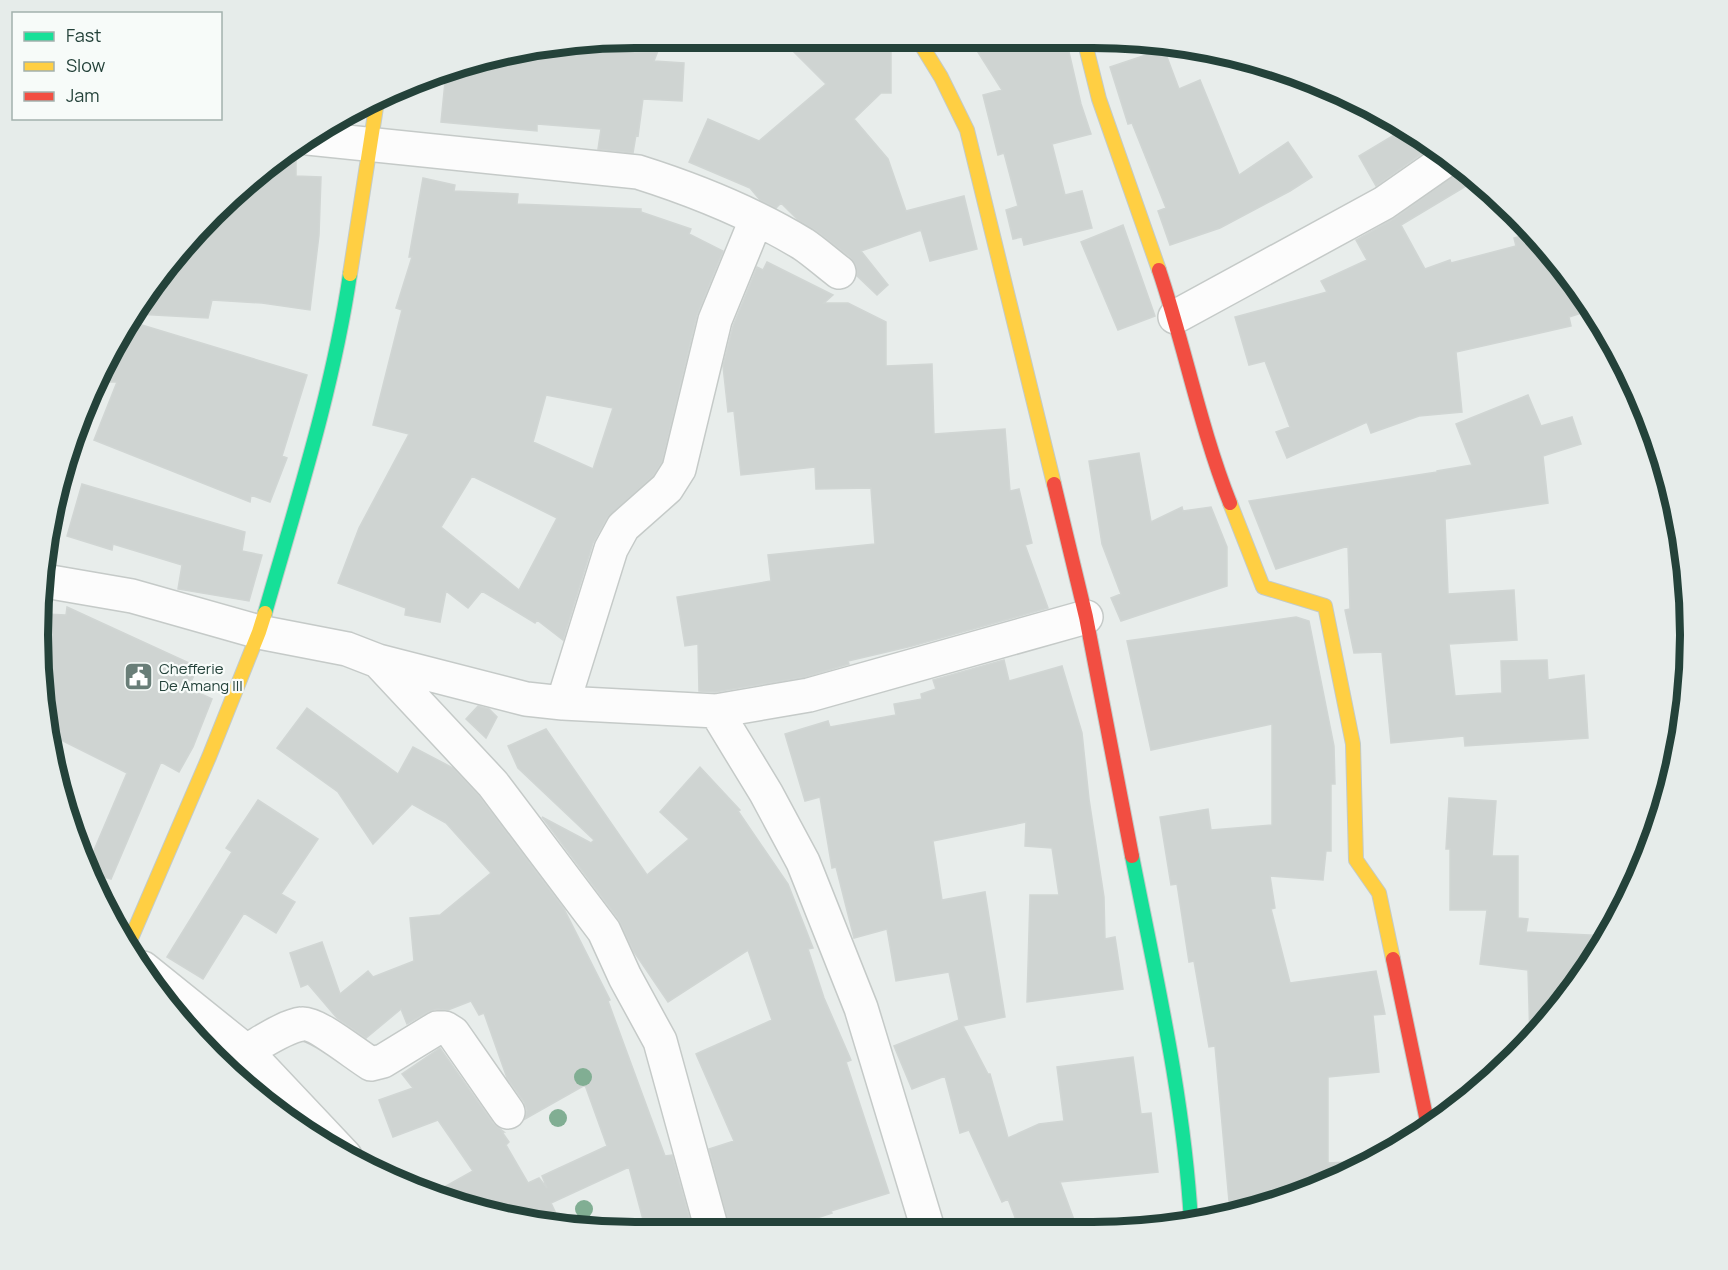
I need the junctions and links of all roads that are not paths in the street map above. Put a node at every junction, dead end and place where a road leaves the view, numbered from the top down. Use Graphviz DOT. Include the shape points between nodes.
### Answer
graph roads {
  1 [pos="923,48"];
  2 [pos="1086,48"];
  3 [pos="376,109"];
  4 [pos="322,139"];
  5 [pos="371,143"];
  6 [pos="1442,163"];
  7 [pos="756,220"];
  8 [pos="839,272"];
  9 [pos="1175,317"];
  10 [pos="51,582"];
  11 [pos="1086,617"];
  12 [pos="259,632"];
  13 [pos="378,661"];
  14 [pos="562,703"];
  15 [pos="716,711"];
  16 [pos="132,936"];
  17 [pos="164,985"];
  18 [pos="246,1051"];
  19 [pos="508,1112"];
  20 [pos="1426,1118"];
  21 [pos="321,1130"];
  22 [pos="1191,1214"];
  23 [pos="710,1222"];
  24 [pos="926,1222"];
  1 -- 11 [label="street" via="967,130"];
  2 -- 9 [label="street" via="1099,99"];
  3 -- 5 [label="street"];
  4 -- 5 [label="street"];
  5 -- 7 [label="street" via="638,172 689,188"];
  5 -- 12 [label="street" via="344,315 309,462"];
  6 -- 9 [label="street" via="1384,202"];
  7 -- 8 [label="street" via="804,245"];
  7 -- 14 [label="street" via="716,320 679,469 667,488 623,527 611,549"];
  9 -- 20 [label="street" via="1213,461 1263,587 1324,606 1353,744 1356,860 1379,893"];
  10 -- 12 [label="street" via="132,596"];
  11 -- 15 [label="street" via="809,695"];
  11 -- 22 [label="street" via="1177,1086"];
  12 -- 13 [label="street" via="347,649"];
  12 -- 16 [label="street"];
  13 -- 14 [label="street" via="526,699"];
  13 -- 23 [label="street" via="493,784 603,930 660,1041"];
  14 -- 15 [label="street"];
  15 -- 24 [label="street" via="802,862 861,1008"];
  17 -- 18 [label="street"];
  18 -- 19 [label="street" via="305,1023 371,1064 383,1061 437,1028 446,1028"];
  18 -- 21 [label="street"];
}
